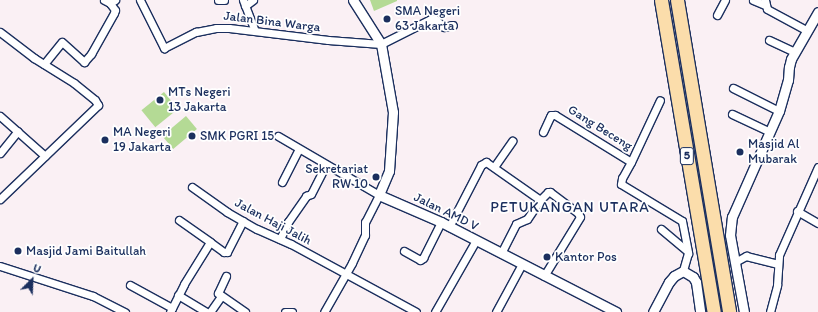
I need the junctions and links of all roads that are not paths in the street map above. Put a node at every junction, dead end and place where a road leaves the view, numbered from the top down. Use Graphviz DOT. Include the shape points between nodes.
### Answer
graph roads {
  1 [pos="140,0"];
  2 [pos="218,0"];
  3 [pos="224,0"];
  4 [pos="253,0"];
  5 [pos="353,0"];
  6 [pos="661,0"];
  7 [pos="677,0"];
  8 [pos="725,0"];
  9 [pos="753,0"];
  10 [pos="110,1"];
  11 [pos="244,3"];
  12 [pos="765,3"];
  13 [pos="818,12"];
  14 [pos="717,15"];
  15 [pos="453,25"];
  16 [pos="806,30"];
  17 [pos="255,31"];
  18 [pos="0,32"];
  19 [pos="769,40"];
  20 [pos="381,44"];
  21 [pos="795,52"];
  22 [pos="44,64"];
  23 [pos="733,88"];
  24 [pos="660,100"];
  25 [pos="778,111"];
  26 [pos="732,114"];
  27 [pos="0,116"];
  28 [pos="18,131"];
  29 [pos="543,132"];
  30 [pos="770,132"];
  31 [pos="278,136"];
  32 [pos="512,141"];
  33 [pos="299,149"];
  34 [pos="0,153"];
  35 [pos="45,156"];
  36 [pos="631,162"];
  37 [pos="326,165"];
  38 [pos="494,167"];
  39 [pos="818,167"];
  40 [pos="282,182"];
  41 [pos="192,187"];
  42 [pos="379,195"];
  43 [pos="0,199"];
  44 [pos="540,200"];
  45 [pos="797,211"];
  46 [pos="179,220"];
  47 [pos="243,221"];
  48 [pos="441,222"];
  49 [pos="818,223"];
  50 [pos="449,226"];
  51 [pos="661,229"];
  52 [pos="280,239"];
  53 [pos="476,240"];
  54 [pos="210,242"];
  55 [pos="687,250"];
  56 [pos="404,251"];
  57 [pos="501,253"];
  58 [pos="735,262"];
  59 [pos="522,264"];
  60 [pos="777,264"];
  61 [pos="0,266"];
  62 [pos="683,271"];
  63 [pos="344,274"];
  64 [pos="226,276"];
  65 [pos="544,276"];
  66 [pos="130,285"];
  67 [pos="178,295"];
  68 [pos="221,296"];
  69 [pos="171,310"];
  70 [pos="413,311"];
  71 [pos="125,312"];
  72 [pos="206,312"];
  73 [pos="210,312"];
  74 [pos="245,312"];
  75 [pos="285,312"];
  76 [pos="292,312"];
  77 [pos="324,312"];
  78 [pos="435,312"];
  79 [pos="496,312"];
  80 [pos="616,312"];
  81 [pos="653,312"];
  82 [pos="700,312"];
  83 [pos="714,312"];
  84 [pos="729,312"];
  85 [pos="744,312"];
  86 [pos="770,312"];
  1 -- 17 [label="street, Jalan Bina Warga" via="164,48 205,29"];
  2 -- 3 [label="street"];
  4 -- 11 [label="street"];
  5 -- 20 [label="street"];
  6 -- 83 [label="highway, 5"];
  7 -- 84 [label="highway, 5"];
  8 -- 14 [label="street"];
  9 -- 12 [label="street"];
  10 -- 22 [label="street" via="115,10 114,14 84,62 62,42"];
  11 -- 17 [label="street"];
  12 -- 16 [label="street" via="767,9"];
  13 -- 16 [label="street"];
  15 -- 20 [label="street" via="444,27 435,19 431,19"];
  16 -- 21 [label="street"];
  17 -- 20 [label="street, Jalan Bina Warga"];
  18 -- 22 [label="street"];
  19 -- 21 [label="street"];
  20 -- 42 [label="street" via="393,112 390,171"];
  21 -- 25 [label="street"];
  22 -- 35 [label="street" via="98,104"];
  23 -- 25 [label="street"];
  24 -- 36 [label="street, Gang Beceng"];
  25 -- 30 [label="street"];
  26 -- 30 [label="street"];
  27 -- 28 [label="street"];
  28 -- 34 [label="street"];
  28 -- 35 [label="street"];
  29 -- 36 [label="street, Gang Beceng" via="551,115 555,115"];
  30 -- 58 [label="street" via="732,217 730,235"];
  31 -- 33 [label="street"];
  32 -- 38 [label="street"];
  33 -- 37 [label="street"];
  33 -- 40 [label="street"];
  35 -- 43 [label="street"];
  36 -- 55 [label="street, Gang Beceng" via="621,184 681,219"];
  37 -- 42 [label="street"];
  37 -- 52 [label="street" via="311,194 288,222"];
  38 -- 44 [label="street"];
  38 -- 50 [label="street" via="486,162 481,165"];
  39 -- 45 [label="street"];
  41 -- 47 [label="street, Jalan Haji Jalih"];
  42 -- 48 [label="street, Jalan AMD V"];
  42 -- 63 [label="street" via="365,222 365,235"];
  44 -- 57 [label="street" via="527,219 516,224"];
  44 -- 65 [label="street" via="550,192 580,217"];
  45 -- 49 [label="street"];
  45 -- 60 [label="street"];
  46 -- 54 [label="street"];
  47 -- 52 [label="street, Jalan Haji Jalih"];
  47 -- 54 [label="street" via="227,252"];
  48 -- 50 [label="street, Jalan AMD V"];
  48 -- 56 [label="street" via="423,258 416,258"];
  50 -- 53 [label="street, Jalan AMD V"];
  51 -- 55 [label="street"];
  52 -- 63 [label="street, Jalan Haji Jalih"];
  53 -- 57 [label="street, Jalan AMD V"];
  53 -- 78 [label="street"];
  54 -- 67 [label="street"];
  55 -- 62 [label="street, Gang Beceng"];
  57 -- 59 [label="street, Jalan AMD V"];
  58 -- 60 [label="street" via="746,256"];
  58 -- 85 [label="street"];
  59 -- 65 [label="street, Jalan AMD V"];
  59 -- 79 [label="street"];
  60 -- 86 [label="street" via="777,285"];
  61 -- 71 [label="street" via="93,296"];
  62 -- 81 [label="street" via="669,282"];
  62 -- 82 [label="street" via="696,282"];
  63 -- 70 [label="street, Jalan Haji Jalih"];
  63 -- 77 [label="street"];
  64 -- 68 [label="street" via="218,291"];
  65 -- 80 [label="street, Jalan AMD V"];
  66 -- 69 [label="street"];
  67 -- 69 [label="street"];
  67 -- 72 [label="street"];
  68 -- 73 [label="street"];
  68 -- 74 [label="street"];
  75 -- 76 [label="street"];
}
